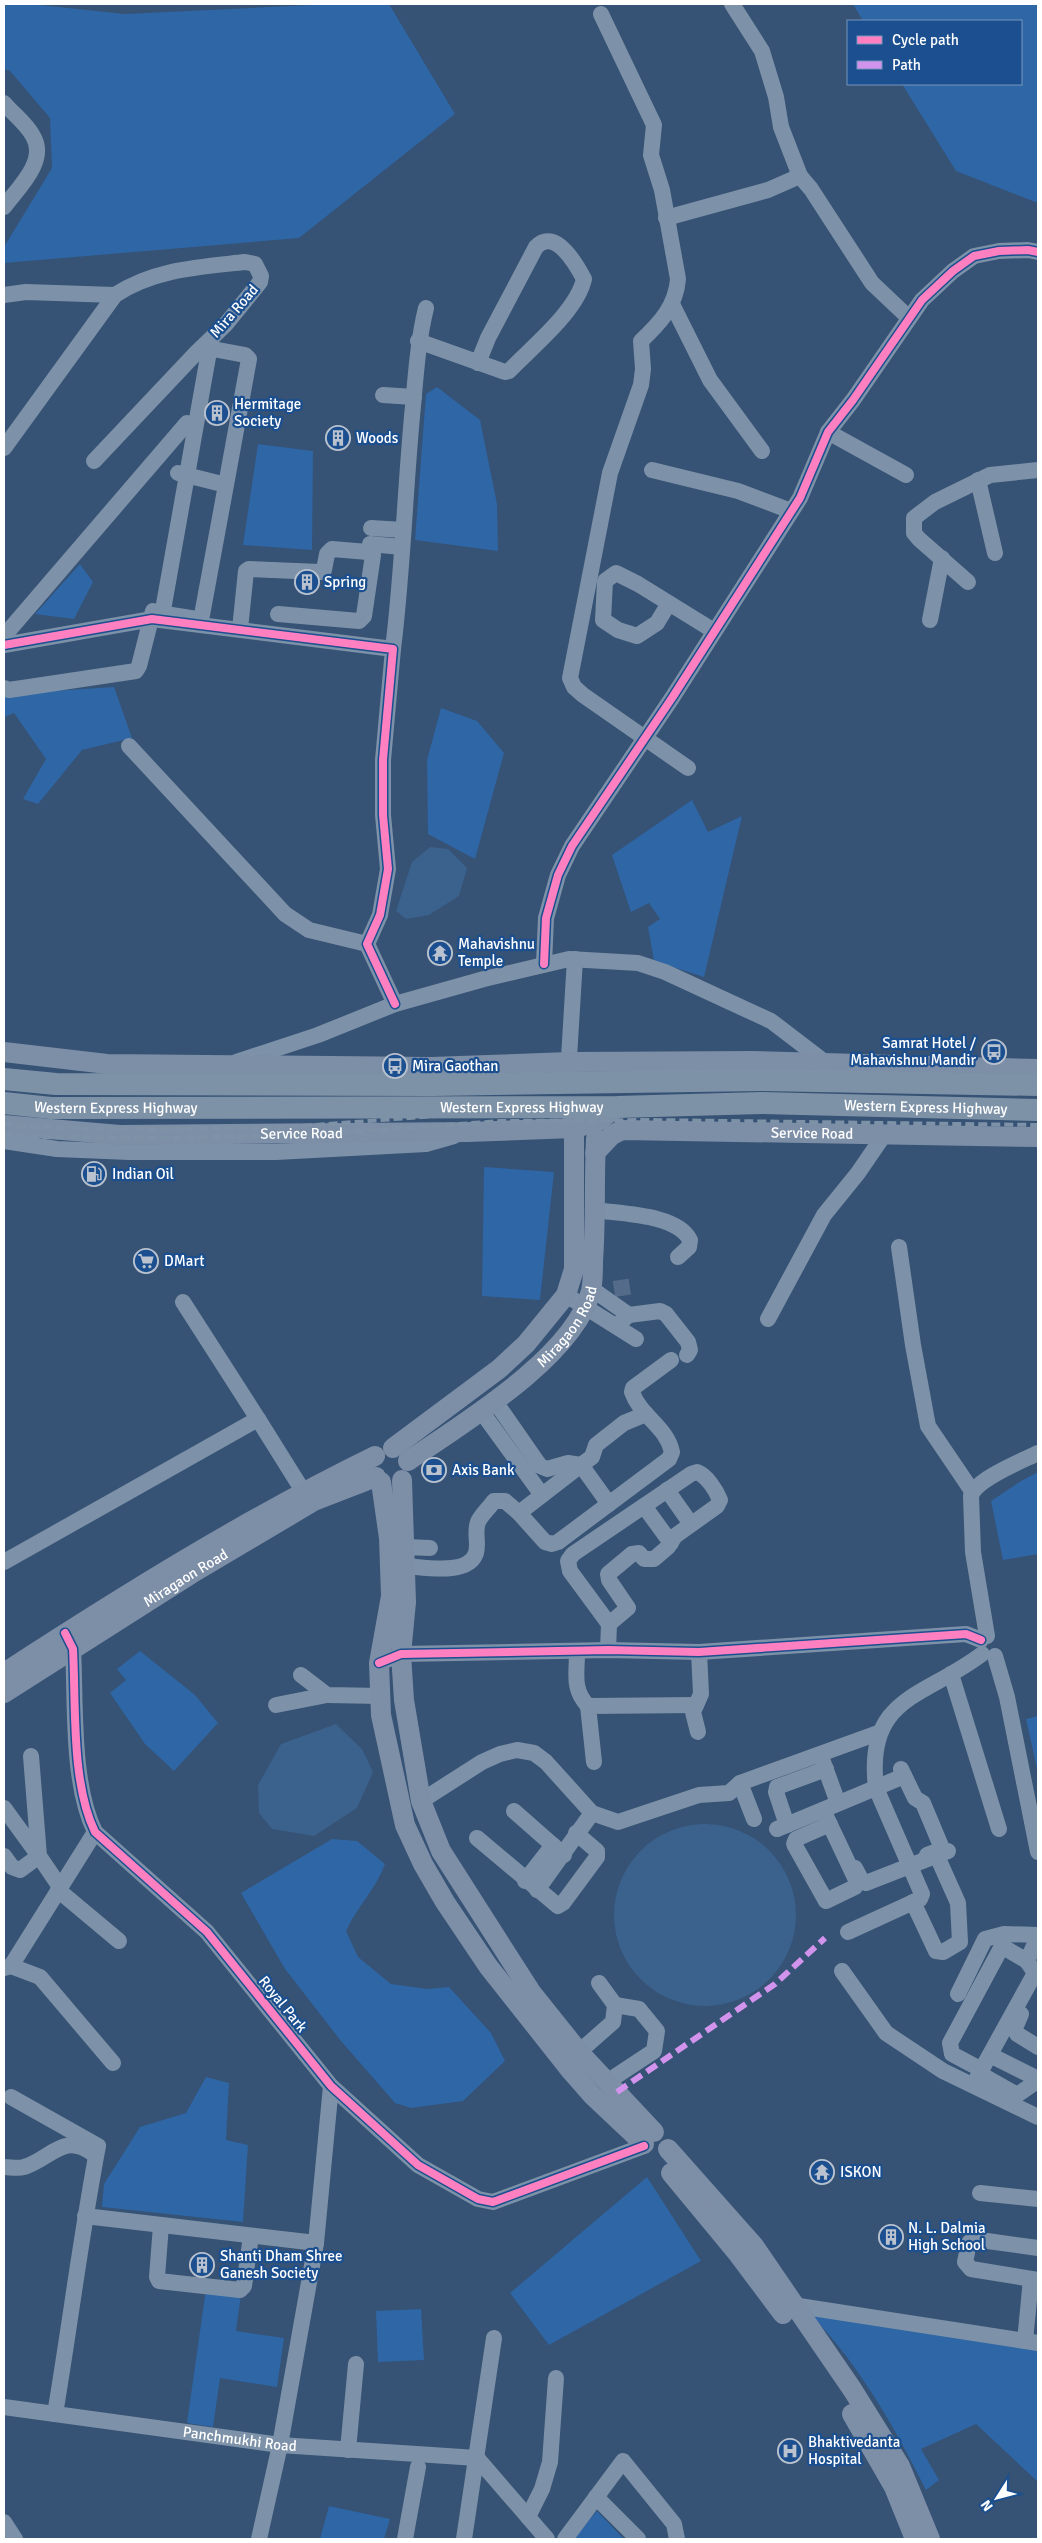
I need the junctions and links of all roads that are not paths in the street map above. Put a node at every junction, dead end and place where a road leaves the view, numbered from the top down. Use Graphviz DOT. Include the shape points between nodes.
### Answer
graph roads {
  1 [pos="732,4"];
  2 [pos="601,14"];
  3 [pos="4,103"];
  4 [pos="800,176"];
  5 [pos="4,207"];
  6 [pos="666,218"];
  7 [pos="1038,252"];
  8 [pos="115,294"];
  9 [pos="4,295"];
  10 [pos="673,306"];
  11 [pos="426,308"];
  12 [pos="909,318"];
  13 [pos="418,341"];
  14 [pos="196,353"];
  15 [pos="478,363"];
  16 [pos="383,395"];
  17 [pos="414,398"];
  18 [pos="186,423"];
  19 [pos="828,432"];
  20 [pos="4,448"];
  21 [pos="762,452"];
  22 [pos="94,461"];
  23 [pos="652,470"];
  24 [pos="1038,470"];
  25 [pos="183,474"];
  26 [pos="906,475"];
  27 [pos="978,480"];
  28 [pos="226,485"];
  29 [pos="791,511"];
  30 [pos="403,530"];
  31 [pos="402,547"];
  32 [pos="995,553"];
  33 [pos="942,558"];
  34 [pos="968,582"];
  35 [pos="669,603"];
  36 [pos="278,614"];
  37 [pos="152,619"];
  38 [pos="930,620"];
  39 [pos="240,629"];
  40 [pos="714,631"];
  41 [pos="4,636"];
  42 [pos="4,645"];
  43 [pos="393,649"];
  44 [pos="4,688"];
  45 [pos="645,736"];
  46 [pos="128,746"];
  47 [pos="688,768"];
  48 [pos="367,944"];
  49 [pos="575,960"];
  50 [pos="544,964"];
  51 [pos="396,1004"];
  52 [pos="4,1052"];
  53 [pos="826,1063"];
  54 [pos="222,1066"];
  55 [pos="1038,1069"];
  56 [pos="568,1072"];
  57 [pos="4,1080"];
  58 [pos="1038,1086"];
  59 [pos="4,1103"];
  60 [pos="574,1105"];
  61 [pos="617,1107"];
  62 [pos="1038,1110"];
  63 [pos="597,1122"];
  64 [pos="4,1125"];
  65 [pos="574,1128"];
  66 [pos="884,1135"];
  67 [pos="1038,1137"];
  68 [pos="4,1141"];
  69 [pos="153,1143"];
  70 [pos="595,1153"];
  71 [pos="595,1210"];
  72 [pos="899,1247"];
  73 [pos="678,1257"];
  74 [pos="614,1289"];
  75 [pos="590,1292"];
  76 [pos="566,1295"];
  77 [pos="183,1302"];
  78 [pos="629,1314"];
  79 [pos="768,1319"];
  80 [pos="616,1326"];
  81 [pos="636,1339"];
  82 [pos="687,1355"];
  83 [pos="671,1360"];
  84 [pos="487,1406"];
  85 [pos="646,1414"];
  86 [pos="258,1419"];
  87 [pos="1038,1453"];
  88 [pos="375,1456"];
  89 [pos="401,1463"];
  90 [pos="580,1466"];
  91 [pos="379,1479"];
  92 [pos="667,1490"];
  93 [pos="303,1491"];
  94 [pos="972,1491"];
  95 [pos="542,1495"];
  96 [pos="609,1504"];
  97 [pos="644,1506"];
  98 [pos="519,1513"];
  99 [pos="692,1524"];
  100 [pos="671,1544"];
  101 [pos="430,1548"];
  102 [pos="405,1556"];
  103 [pos="4,1562"];
  104 [pos="608,1624"];
  105 [pos="69,1641"];
  106 [pos="986,1646"];
  107 [pos="608,1650"];
  108 [pos="578,1652"];
  109 [pos="699,1652"];
  110 [pos="401,1654"];
  111 [pos="379,1662"];
  112 [pos="4,1673"];
  113 [pos="951,1674"];
  114 [pos="300,1675"];
  115 [pos="4,1693"];
  116 [pos="327,1695"];
  117 [pos="381,1696"];
  118 [pos="276,1705"];
  119 [pos="696,1705"];
  120 [pos="588,1706"];
  121 [pos="698,1732"];
  122 [pos="878,1733"];
  123 [pos="31,1756"];
  124 [pos="823,1761"];
  125 [pos="594,1762"];
  126 [pos="740,1784"];
  127 [pos="395,1787"];
  128 [pos="876,1788"];
  129 [pos="420,1792"];
  130 [pos="4,1808"];
  131 [pos="514,1811"];
  132 [pos="830,1811"];
  133 [pos="592,1814"];
  134 [pos="754,1819"];
  135 [pos="999,1829"];
  136 [pos="95,1832"];
  137 [pos="576,1833"];
  138 [pos="477,1838"];
  139 [pos="559,1850"];
  140 [pos="1038,1852"];
  141 [pos="4,1856"];
  142 [pos="39,1856"];
  143 [pos="909,1865"];
  144 [pos="531,1885"];
  145 [pos="59,1888"];
  146 [pos="917,1899"];
  147 [pos="848,1932"];
  148 [pos="1038,1936"];
  149 [pos="119,1941"];
  150 [pos="1027,1961"];
  151 [pos="8,1967"];
  152 [pos="842,1970"];
  153 [pos="1038,1976"];
  154 [pos="599,1982"];
  155 [pos="958,1994"];
  156 [pos="616,2005"];
  157 [pos="1038,2047"];
  158 [pos="578,2052"];
  159 [pos="113,2063"];
  160 [pos="981,2071"];
  161 [pos="607,2082"];
  162 [pos="331,2086"];
  163 [pos="11,2097"];
  164 [pos="1038,2117"];
  165 [pos="653,2146"];
  166 [pos="96,2156"];
  167 [pos="4,2167"];
  168 [pos="980,2193"];
  169 [pos="1038,2199"];
  170 [pos="85,2216"];
  171 [pos="161,2225"];
  172 [pos="251,2236"];
  173 [pos="316,2243"];
  174 [pos="1038,2245"];
  175 [pos="1035,2279"];
  176 [pos="783,2303"];
  177 [pos="494,2338"];
  178 [pos="1031,2342"];
  179 [pos="356,2364"];
  180 [pos="556,2378"];
  181 [pos="4,2407"];
  182 [pos="55,2414"];
  183 [pos="280,2446"];
  184 [pos="348,2450"];
  185 [pos="477,2458"];
  186 [pos="418,2467"];
  187 [pos="596,2497"];
  188 [pos="528,2517"];
  189 [pos="4,2522"];
  190 [pos="15,2539"];
  191 [pos="259,2539"];
  192 [pos="405,2539"];
  193 [pos="464,2539"];
  194 [pos="547,2539"];
  195 [pos="565,2539"];
  196 [pos="638,2539"];
  197 [pos="677,2539"];
  198 [pos="915,2539"];
  199 [pos="930,2539"];
  1 -- 4 [label="street" via="762,52 781,127"];
  2 -- 6 [label="street" via="654,125 651,155 662,190"];
  3 -- 5 [label="street" via="32,134 38,149 36,162"];
  4 -- 6 [label="street" via="768,190"];
  4 -- 12 [label="street" via="872,283"];
  6 -- 10 [label="street" via="678,279"];
  7 -- 12 [label="street" via="999,251 974,256 922,300"];
  8 -- 9 [label="street" via="26,292"];
  8 -- 14 [label="street, Mira Road" via="128,286 175,270 245,262 255,264 261,276 260,282 226,324"];
  8 -- 20 [label="street"];
  10 -- 21 [label="street" via="710,380"];
  10 -- 45 [label="street" via="641,340 641,385 610,473 570,678 583,695"];
  11 -- 13 [label="street"];
  12 -- 19 [label="street"];
  13 -- 15 [label="street"];
  13 -- 17 [label="street"];
  14 -- 18 [label="street" via="198,370"];
  14 -- 22 [label="street, Mira Road"];
  15 -- 15 [label="street" via="509,371 556,322 581,290 584,279 570,254 548,240 536,247"];
  16 -- 17 [label="street"];
  17 -- 30 [label="street"];
  18 -- 25 [label="street"];
  18 -- 41 [label="street"];
  19 -- 26 [label="street"];
  19 -- 29 [label="street" via="800,498"];
  23 -- 29 [label="street" via="738,491"];
  24 -- 27 [label="street" via="990,475"];
  25 -- 28 [label="street"];
  25 -- 28 [label="street" via="209,351 245,355 249,363"];
  25 -- 28 [label="street" via="165,614 197,620 202,615"];
  25 -- 37 [label="street"];
  27 -- 32 [label="street"];
  27 -- 33 [label="street" via="935,502 914,518 914,533"];
  29 -- 40 [label="street"];
  30 -- 31 [label="street"];
  30 -- 31 [label="street" via="370,536"];
  31 -- 43 [label="street"];
  33 -- 34 [label="street"];
  33 -- 38 [label="street"];
  35 -- 40 [label="street"];
  36 -- 39 [label="street" via="359,621 364,616 373,555 332,549 326,554 324,570 320,572 249,568 246,571"];
  37 -- 39 [label="street"];
  37 -- 42 [label="street"];
  37 -- 44 [label="street" via="136,671"];
  39 -- 43 [label="street"];
  40 -- 45 [label="street"];
  43 -- 48 [label="street" via="383,760 383,815 388,869 380,915"];
  45 -- 47 [label="street"];
  45 -- 50 [label="street" via="572,846 558,875 546,918"];
  46 -- 48 [label="street" via="285,914 309,930"];
  48 -- 51 [label="street"];
  49 -- 50 [label="street"];
  49 -- 53 [label="street" via="638,963 665,972 771,1021"];
  49 -- 56 [label="street"];
  50 -- 51 [label="street"];
  51 -- 54 [label="street" via="318,1035"];
  52 -- 54 [label="main road" via="107,1064"];
  53 -- 55 [label="main road"];
  53 -- 56 [label="main road"];
  54 -- 56 [label="main road" via="431,1067"];
  56 -- 57 [label="highway, Western Express Highway" via="434,1085 56,1084"];
  56 -- 58 [label="highway, Western Express Highway"];
  59 -- 60 [label="highway, Western Express Highway" via="51,1108"];
  60 -- 61 [label="highway, Western Express Highway"];
  60 -- 65 [label="main road, Miragaon Road"];
  61 -- 62 [label="highway, Western Express Highway" via="762,1103"];
  61 -- 63 [label="main road"];
  63 -- 65 [label="main road, Service Road"];
  63 -- 70 [label="main road, Miragaon Road"];
  64 -- 69 [label="main road, Service Road"];
  65 -- 69 [label="main road, Service Road"];
  65 -- 76 [label="main road, Miragaon Road" via="574,1269"];
  66 -- 67 [label="main road, Service Road"];
  66 -- 70 [label="main road, Service Road" via="622,1130 612,1135"];
  66 -- 79 [label="street" via="824,1215"];
  68 -- 69 [label="street" via="57,1149"];
  70 -- 71 [label="main road, Miragaon Road"];
  71 -- 73 [label="street" via="655,1218 680,1227 690,1240 689,1247"];
  71 -- 75 [label="main road, Miragaon Road"];
  72 -- 94 [label="street" via="928,1426"];
  74 -- 75 [label="street"];
  75 -- 76 [label="street"];
  75 -- 78 [label="street"];
  75 -- 80 [label="street"];
  75 -- 84 [label="main road, Miragaon Road" via="561,1343"];
  76 -- 89 [label="main road, Miragaon Road" via="526,1344"];
  77 -- 86 [label="street"];
  78 -- 80 [label="street"];
  78 -- 82 [label="street" via="654,1310 666,1314 688,1342 690,1350"];
  80 -- 81 [label="street"];
  83 -- 85 [label="street" via="633,1388 632,1394"];
  84 -- 89 [label="main road, Miragaon Road"];
  84 -- 90 [label="street" via="540,1466 547,1469 568,1463"];
  84 -- 95 [label="street"];
  85 -- 90 [label="street" via="624,1423 596,1445 592,1458"];
  85 -- 96 [label="street" via="666,1436 672,1452 669,1459"];
  86 -- 93 [label="street"];
  86 -- 103 [label="street"];
  87 -- 94 [label="street" via="989,1478"];
  88 -- 89 [label="main road, Miragaon Road" via="380,1451"];
  88 -- 91 [label="main road" via="372,1470"];
  88 -- 93 [label="main road, Miragaon Road"];
  89 -- 91 [label="main road, Miragaon Road" via="388,1484"];
  89 -- 102 [label="main road"];
  90 -- 95 [label="street"];
  90 -- 96 [label="street"];
  91 -- 105 [label="main road, Miragaon Road" via="314,1501"];
  91 -- 111 [label="main road" via="389,1538 391,1596"];
  92 -- 97 [label="street"];
  92 -- 99 [label="street"];
  92 -- 99 [label="street" via="697,1472 718,1494 717,1506"];
  93 -- 105 [label="main road, Miragaon Road"];
  94 -- 106 [label="street" via="972,1552"];
  95 -- 98 [label="street"];
  96 -- 98 [label="street" via="552,1544 545,1542"];
  97 -- 100 [label="street"];
  97 -- 104 [label="street" via="573,1554 568,1561 570,1572"];
  98 -- 102 [label="street" via="504,1501 494,1501 478,1520 476,1555 464,1566 453,1568"];
  99 -- 100 [label="street"];
  100 -- 104 [label="street" via="654,1560 644,1559 639,1553 632,1554 608,1574 608,1580 628,1608"];
  101 -- 102 [label="street"];
  102 -- 110 [label="main road" via="406,1602"];
  104 -- 107 [label="street"];
  105 -- 112 [label="main road, Miragaon Road"];
  105 -- 115 [label="main road, Miragaon Road"];
  105 -- 136 [label="street, Royal Park" via="82,1796"];
  106 -- 109 [label="street" via="966,1634"];
  106 -- 113 [label="street"];
  106 -- 140 [label="street" via="1006,1697"];
  107 -- 108 [label="street"];
  107 -- 109 [label="street"];
  108 -- 110 [label="street"];
  108 -- 120 [label="street" via="577,1688"];
  109 -- 119 [label="street" via="701,1694"];
  110 -- 111 [label="street"];
  110 -- 129 [label="main road" via="404,1700"];
  111 -- 117 [label="main road"];
  113 -- 122 [label="street" via="903,1702"];
  113 -- 135 [label="street"];
  114 -- 116 [label="street"];
  116 -- 117 [label="street"];
  116 -- 118 [label="street"];
  117 -- 127 [label="main road"];
  119 -- 120 [label="street"];
  119 -- 121 [label="street" via="693,1712"];
  120 -- 125 [label="street"];
  122 -- 124 [label="street"];
  122 -- 128 [label="street" via="874,1772"];
  123 -- 142 [label="street"];
  124 -- 126 [label="street"];
  124 -- 132 [label="street"];
  124 -- 132 [label="street" via="777,1787 776,1792 782,1827"];
  126 -- 133 [label="street" via="729,1793 699,1795 618,1822"];
  126 -- 134 [label="street"];
  127 -- 129 [label="main road"];
  127 -- 165 [label="main road" via="405,1825 423,1864 488,1966 571,2072"];
  128 -- 132 [label="street"];
  128 -- 143 [label="street"];
  128 -- 143 [label="street" via="902,1772 915,1798 923,1803 942,1847"];
  129 -- 133 [label="street" via="500,1754 517,1750 534,1753 546,1762"];
  129 -- 158 [label="main road" via="441,1851 531,1992"];
  130 -- 142 [label="street"];
  131 -- 139 [label="street"];
  132 -- 132 [label="street" via="857,1885 826,1901 794,1844"];
  132 -- 143 [label="street" via="864,1883"];
  133 -- 137 [label="street"];
  136 -- 145 [label="street"];
  136 -- 162 [label="street, Royal Park" via="207,1932"];
  137 -- 139 [label="street"];
  137 -- 144 [label="street" via="597,1851 598,1856 561,1905 556,1906"];
  138 -- 144 [label="street"];
  139 -- 144 [label="street"];
  141 -- 142 [label="street" via="12,1867 20,1870"];
  142 -- 145 [label="street"];
  143 -- 146 [label="street"];
  143 -- 146 [label="street" via="943,1853 958,1903 960,1942 943,1952 936,1951"];
  145 -- 149 [label="street"];
  145 -- 151 [label="street"];
  146 -- 147 [label="street"];
  148 -- 150 [label="street"];
  148 -- 155 [label="street" via="1004,1934 985,1939"];
  150 -- 160 [label="street" via="1035,1973"];
  150 -- 160 [label="street" via="1001,1948 950,2043 952,2054"];
  151 -- 159 [label="street" via="40,1977"];
  152 -- 160 [label="street" via="886,2033 927,2062"];
  153 -- 157 [label="street" via="1015,2028 1018,2036"];
  154 -- 156 [label="street"];
  156 -- 158 [label="street" via="613,2022"];
  156 -- 161 [label="street" via="639,2009 657,2031 654,2051"];
  158 -- 161 [label="main road"];
  160 -- 164 [label="street"];
  161 -- 165 [label="main road"];
  162 -- 165 [label="street, Royal Park" via="418,2165 487,2202 500,2201"];
  162 -- 173 [label="street"];
  163 -- 166 [label="street" via="95,2143 98,2146"];
  165 -- 176 [label="main road" via="738,2254"];
  166 -- 167 [label="street" via="70,2144 22,2168"];
  166 -- 170 [label="street"];
  168 -- 169 [label="street"];
  170 -- 171 [label="street"];
  170 -- 182 [label="street"];
  171 -- 172 [label="street"];
  171 -- 172 [label="street" via="156,2276 160,2281 240,2290 244,2286"];
  172 -- 173 [label="street"];
  173 -- 183 [label="street"];
  174 -- 175 [label="street" via="973,2239 965,2262 970,2269"];
  175 -- 178 [label="street"];
  176 -- 178 [label="street"];
  176 -- 198 [label="main road" via="894,2487"];
  176 -- 199 [label="main road" via="852,2389 900,2466"];
  177 -- 185 [label="street"];
  179 -- 184 [label="street"];
  180 -- 188 [label="street" via="550,2462 542,2489"];
  181 -- 182 [label="street, Panchmukhi Road"];
  182 -- 183 [label="street, Panchmukhi Road"];
  183 -- 184 [label="street, Panchmukhi Road"];
  183 -- 191 [label="street"];
  184 -- 185 [label="street, Panchmukhi Road"];
  185 -- 188 [label="street"];
  185 -- 193 [label="street"];
  186 -- 192 [label="street"];
  187 -- 195 [label="street"];
  187 -- 196 [label="street"];
  187 -- 197 [label="street" via="624,2460 674,2524"];
  188 -- 194 [label="street"];
  189 -- 190 [label="street"];
}
